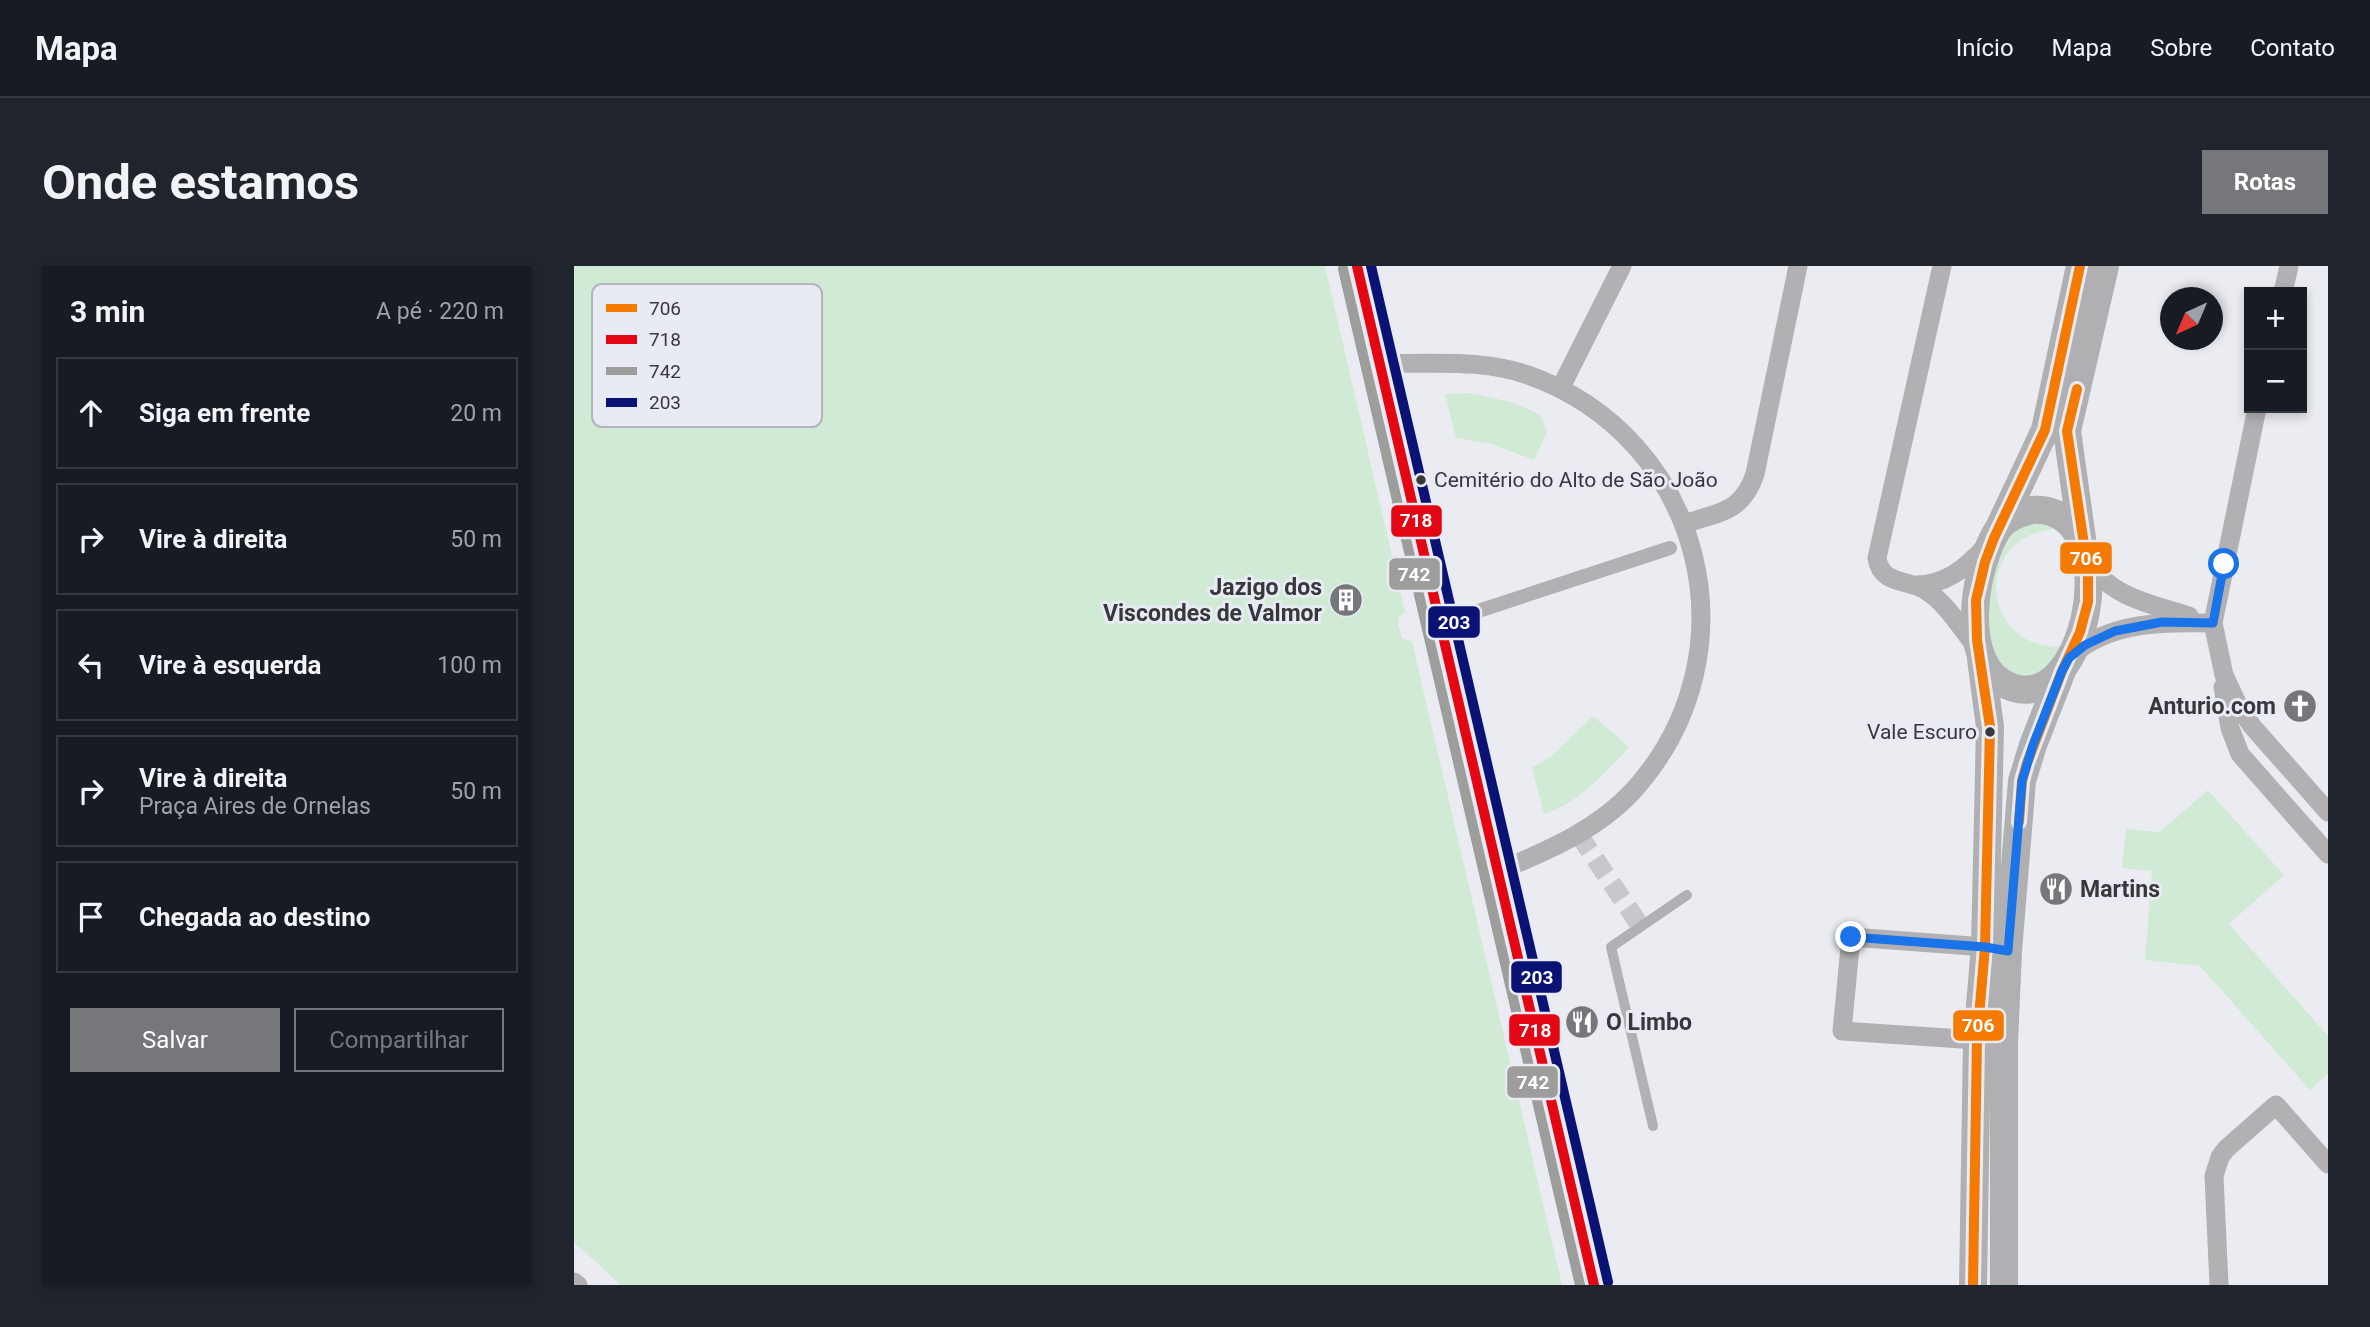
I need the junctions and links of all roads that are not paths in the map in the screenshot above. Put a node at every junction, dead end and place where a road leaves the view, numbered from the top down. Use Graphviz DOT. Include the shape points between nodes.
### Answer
graph roads {
  1 [pos="1357,266"];
  2 [pos="1622,266"];
  3 [pos="1798,266"];
  4 [pos="1942,266"];
  5 [pos="2080,266"];
  6 [pos="2105,266"];
  7 [pos="2289,266"];
  8 [pos="2284,287"];
  9 [pos="1381,363"];
  10 [pos="1560,389"];
  11 [pos="2257,413"];
  12 [pos="1684,524"];
  13 [pos="1997,533"];
  14 [pos="1670,548"];
  15 [pos="2085,553"];
  16 [pos="1913,585"];
  17 [pos="1466,615"];
  18 [pos="2213,623"];
  19 [pos="1980,654"];
  20 [pos="2066,665"];
  21 [pos="2222,666"];
  22 [pos="2328,812"];
  23 [pos="2328,853"];
  24 [pos="1497,872"];
  25 [pos="1687,895"];
  26 [pos="1997,949"];
  27 [pos="1990,1041"];
  28 [pos="1653,1126"];
  29 [pos="2328,1164"];
  30 [pos="1594,1285"];
  31 [pos="1973,1285"];
  32 [pos="2004,1285"];
  33 [pos="2219,1285"];
  1 -- 9 [label="street"];
  2 -- 10 [label="street"];
  3 -- 12 [label="street" via="1750,489 1735,507"];
  4 -- 16 [label="street" via="1878,554 1884,574"];
  5 -- 13 [label="main road" via="2045,430"];
  6 -- 15 [label="main road" via="2067,431"];
  7 -- 8 [label="street"];
  9 -- 10 [label="street" via="1471,363 1527,375"];
  9 -- 24 [label="street"];
  10 -- 12 [label="street" via="1630,440 1661,480"];
  11 -- 18 [label="street"];
  12 -- 24 [label="street" via="1697,568 1700,641 1687,702 1670,740 1631,793 1597,822 1563,843"];
  13 -- 15 [label="main road" via="2006,521 2022,513 2054,513 2080,537"];
  13 -- 16 [label="street" via="1954,575"];
  13 -- 19 [label="main road" via="1976,600"];
  14 -- 17 [label="street"];
  15 -- 18 [label="street" via="2095,571 2124,595"];
  15 -- 20 [label="main road" via="2088,602"];
  16 -- 19 [label="street" via="1933,596"];
  18 -- 20 [label="street" via="2162,622 2115,631 2085,645"];
  18 -- 21 [label="street"];
  19 -- 20 [label="main road" via="1994,677 2020,690 2045,685"];
  19 -- 26 [label="main road" via="1990,727"];
  20 -- 26 [label="main road" via="2022,781"];
  21 -- 22 [label="street" via="2252,726"];
  21 -- 23 [label="street" via="2230,728 2240,754"];
  24 -- 30 [label="street"];
  25 -- 28 [label="lane" via="1611,947"];
  26 -- 27 [label="main road"];
  26 -- 27 [label="street" via="1851,937 1842,1031"];
  27 -- 31 [label="main road"];
  27 -- 32 [label="main road"];
  29 -- 33 [label="street" via="2276,1105 2226,1149 2214,1177"];
}
